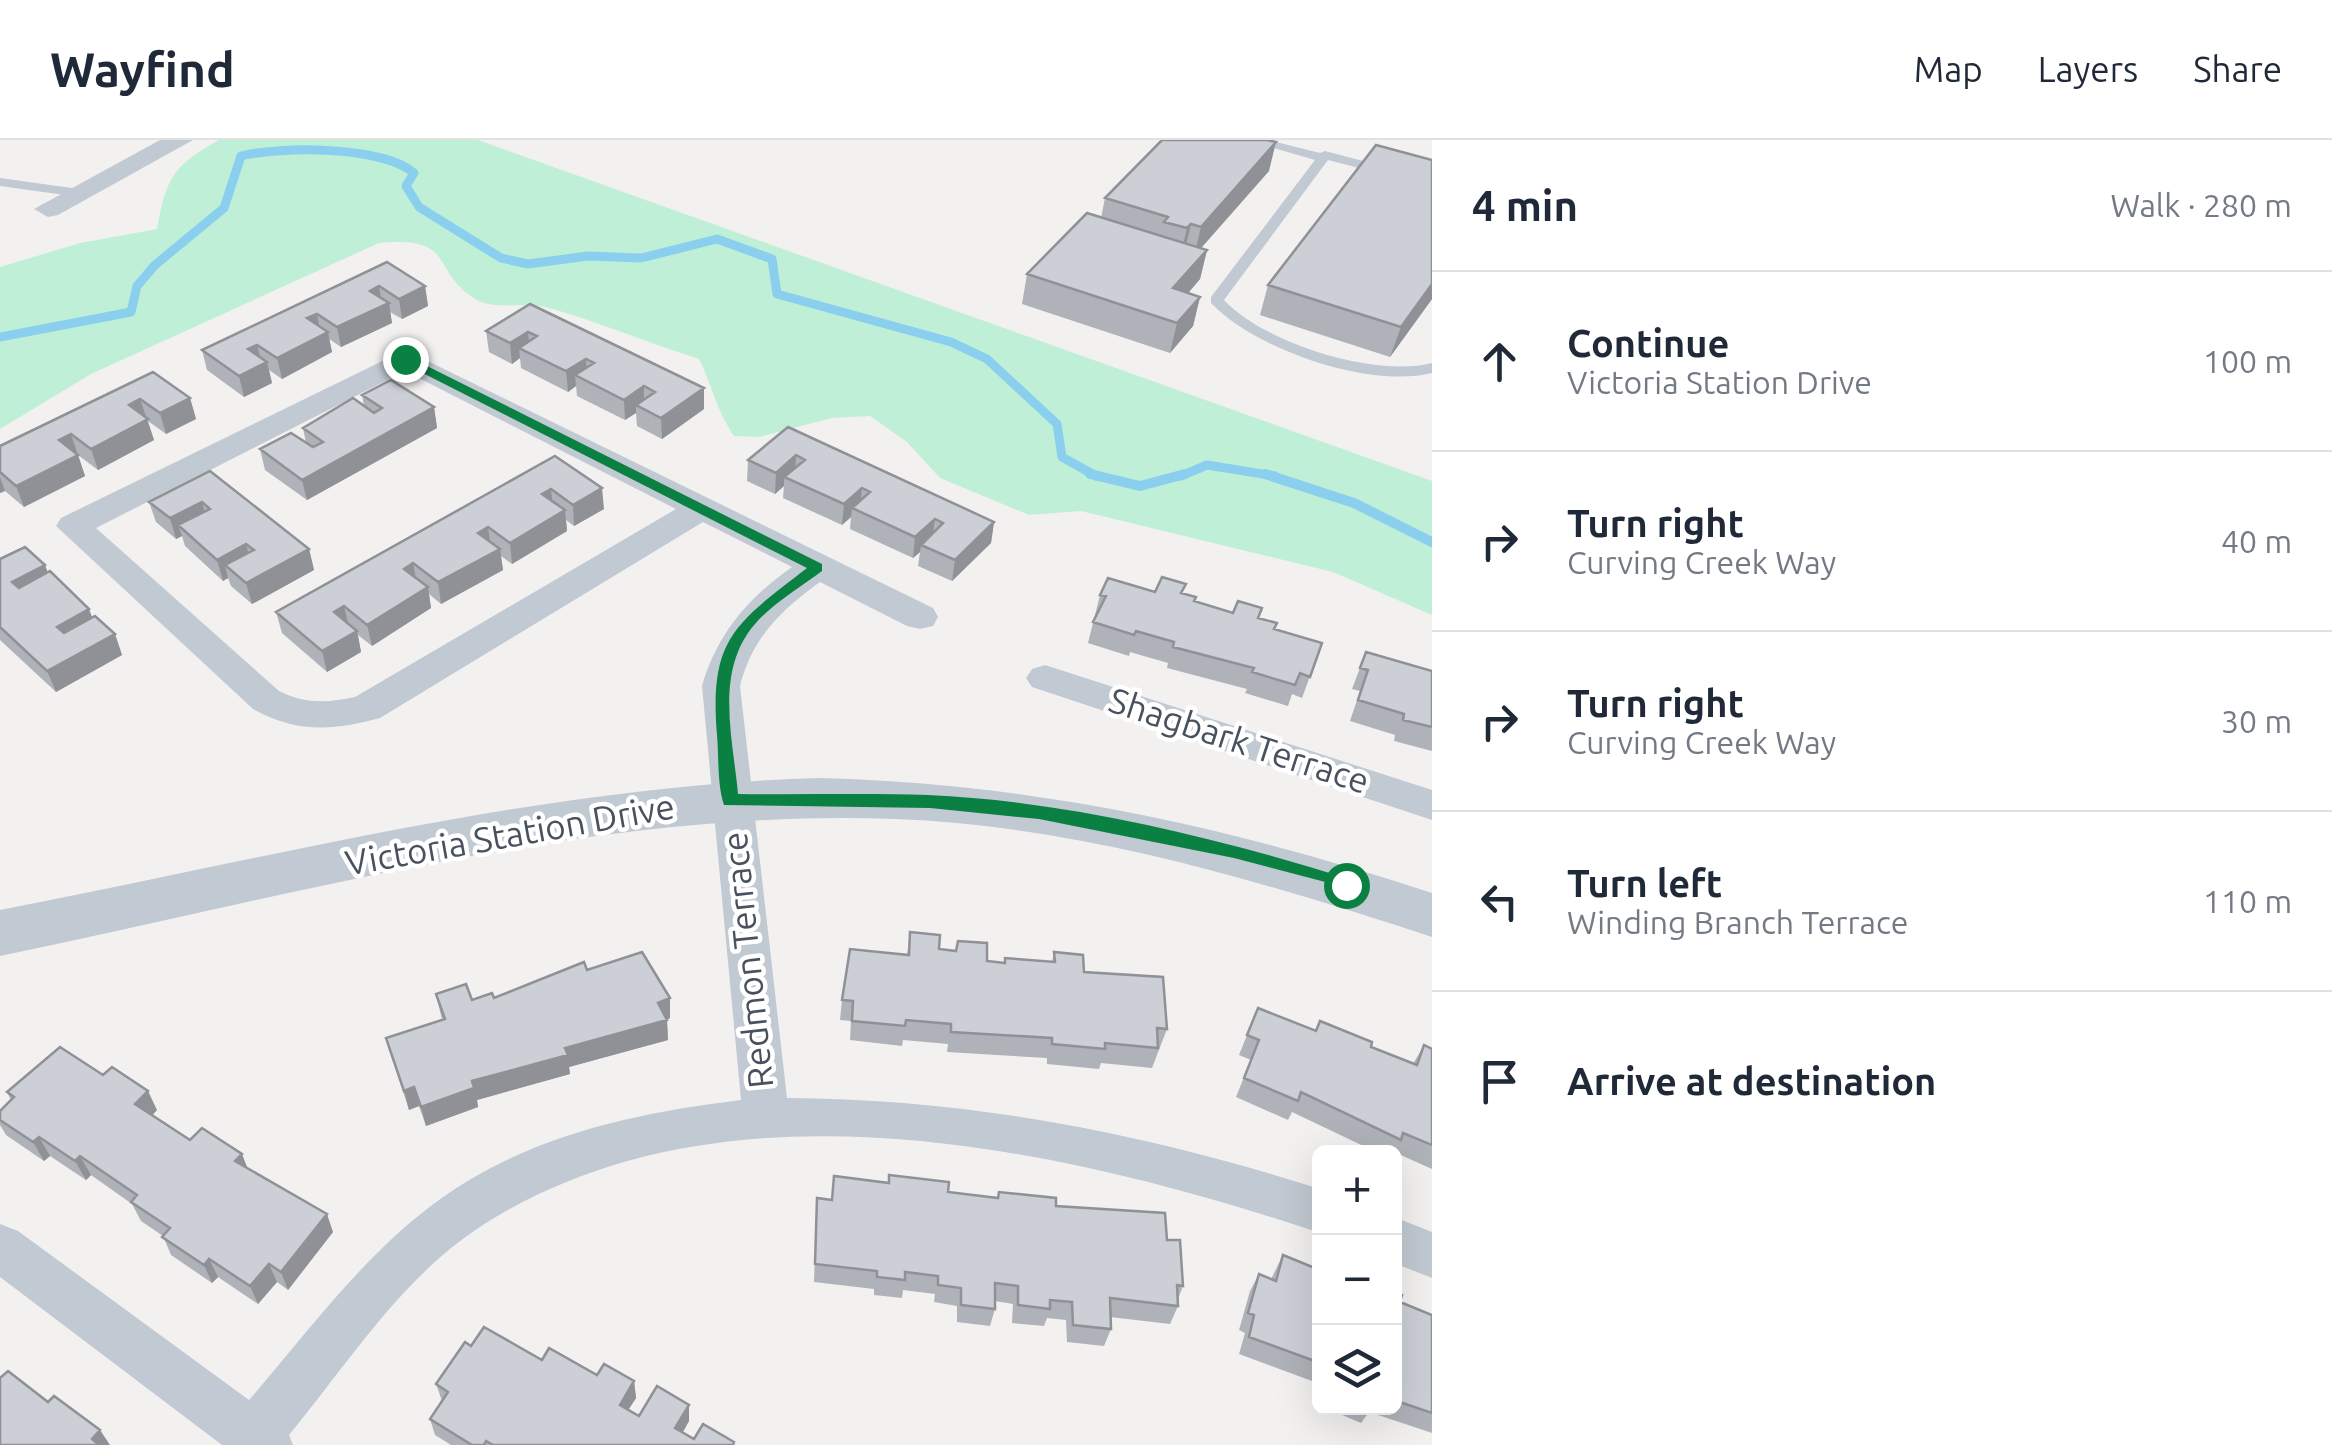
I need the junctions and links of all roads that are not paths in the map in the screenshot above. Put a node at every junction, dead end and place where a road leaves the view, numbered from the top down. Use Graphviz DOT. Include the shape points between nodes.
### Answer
graph roads {
  1 [pos="180,140"];
  2 [pos="1253,140"];
  3 [pos="1338,140"];
  4 [pos="1324,156"];
  5 [pos="0,182"];
  6 [pos="1432,183"];
  7 [pos="79,193"];
  8 [pos="48,209"];
  9 [pos="1432,368"];
  10 [pos="704,507"];
  11 [pos="817,568"];
  12 [pos="920,616"];
  13 [pos="1045,678"];
  14 [pos="730,800"];
  15 [pos="1432,805"];
  16 [pos="1432,915"];
  17 [pos="0,933"];
  18 [pos="766,1120"];
  19 [pos="1312,1208"];
  20 [pos="1402,1243"];
  21 [pos="0,1247"];
  22 [pos="1432,1255"];
  23 [pos="260,1441"];
  1 -- 7 [label="street"];
  2 -- 4 [label="lane"];
  3 -- 4 [label="lane"];
  4 -- 6 [label="lane"];
  4 -- 9 [label="lane" via="1216,300 1236,320 1345,364 1420,374"];
  5 -- 7 [label="lane"];
  7 -- 8 [label="street"];
  10 -- 10 [label="street" via="405,359 72,526 266,700 292,714 332,716 366,708"];
  10 -- 11 [label="street"];
  11 -- 12 [label="street"];
  11 -- 14 [label="street, Redmon Terrace" via="750,619 727,656 721,686"];
  13 -- 15 [label="street, Shagbark Terrace"];
  14 -- 16 [label="street, Victoria Station Drive" via="930,802 1106,824 1234,852"];
  14 -- 17 [label="street, Victoria Station Drive" via="552,821"];
  14 -- 18 [label="street, Redmon Terrace"];
  18 -- 19 [label="street" via="974,1127 1094,1146"];
  18 -- 23 [label="street" via="650,1130 586,1148 522,1174 459,1213 403,1262"];
  20 -- 22 [label="street"];
  21 -- 23 [label="street"];
}
